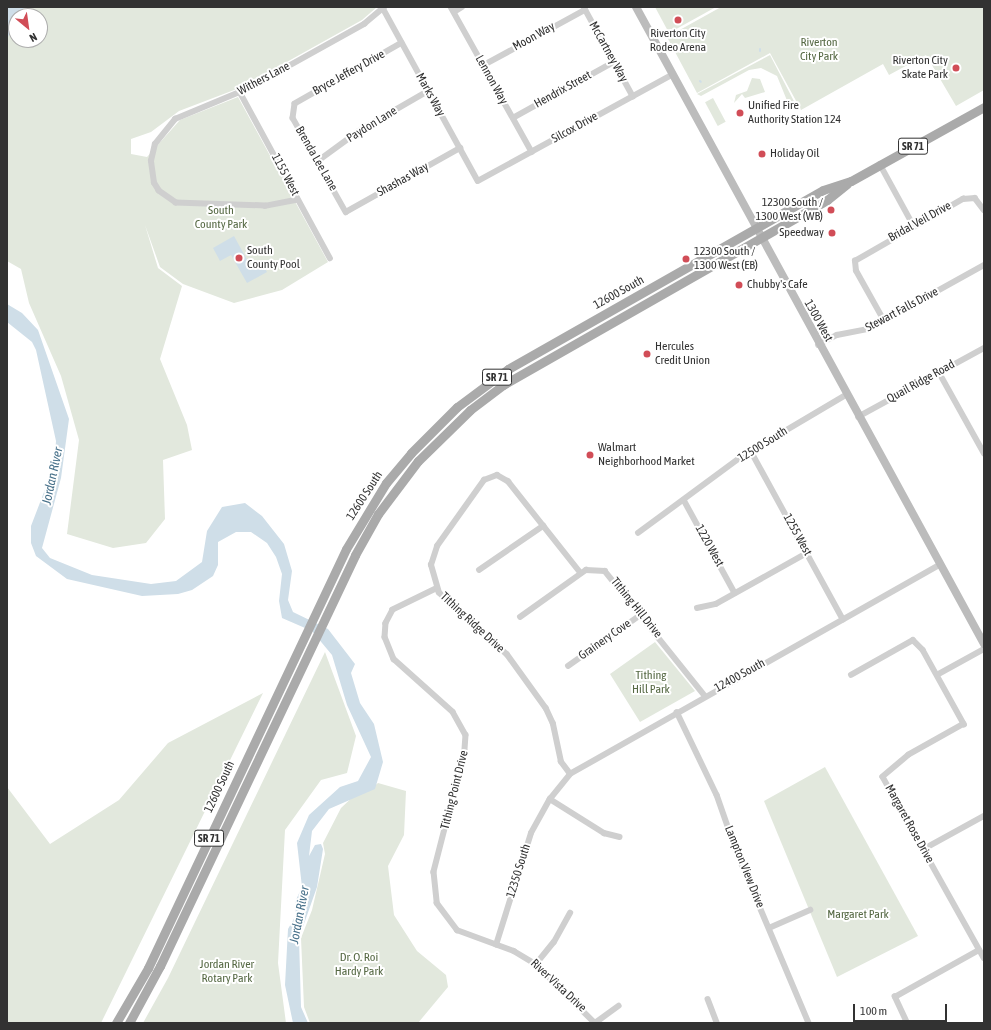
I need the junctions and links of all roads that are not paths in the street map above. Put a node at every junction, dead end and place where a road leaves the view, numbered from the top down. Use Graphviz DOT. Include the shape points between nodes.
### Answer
graph roads {
  1 [pos="462,7"];
  2 [pos="636,7"];
  3 [pos="384,8"];
  4 [pos="584,8"];
  5 [pos="453,9"];
  6 [pos="402,43"];
  7 [pos="614,62"];
  8 [pos="484,65"];
  9 [pos="672,75"];
  10 [pos="428,91"];
  11 [pos="240,92"];
  12 [pos="633,96"];
  13 [pos="295,104"];
  14 [pos="984,107"];
  15 [pos="513,118"];
  16 [pos="460,148"];
  17 [pos="532,152"];
  18 [pos="318,161"];
  19 [pos="880,164"];
  20 [pos="478,181"];
  21 [pos="851,181"];
  22 [pos="298,200"];
  23 [pos="984,210"];
  24 [pos="346,212"];
  25 [pos="914,226"];
  26 [pos="755,228"];
  27 [pos="760,238"];
  28 [pos="330,258"];
  29 [pos="984,266"];
  30 [pos="884,321"];
  31 [pos="818,346"];
  32 [pos="984,348"];
  33 [pos="939,372"];
  34 [pos="846,395"];
  35 [pos="858,417"];
  36 [pos="982,444"];
  37 [pos="751,451"];
  38 [pos="984,453"];
  39 [pos="684,500"];
  40 [pos="543,526"];
  41 [pos="638,533"];
  42 [pos="807,553"];
  43 [pos="940,565"];
  44 [pos="479,570"];
  45 [pos="581,573"];
  46 [pos="436,589"];
  47 [pos="735,593"];
  48 [pos="697,608"];
  49 [pos="642,614"];
  50 [pos="520,617"];
  51 [pos="843,619"];
  52 [pos="984,644"];
  53 [pos="984,649"];
  54 [pos="568,666"];
  55 [pos="851,675"];
  56 [pos="937,675"];
  57 [pos="706,696"];
  58 [pos="677,712"];
  59 [pos="570,774"];
  60 [pos="550,799"];
  61 [pos="984,816"];
  62 [pos="620,837"];
  63 [pos="924,849"];
  64 [pos="810,910"];
  65 [pos="570,913"];
  66 [pos="769,928"];
  67 [pos="496,945"];
  68 [pos="979,950"];
  69 [pos="984,958"];
  70 [pos="536,964"];
  71 [pos="708,999"];
  72 [pos="618,1006"];
  73 [pos="116,1023"];
  74 [pos="128,1023"];
  75 [pos="595,1023"];
  76 [pos="717,1023"];
  77 [pos="809,1023"];
  78 [pos="907,1023"];
  1 -- 5 [label="street"];
  2 -- 9 [label="street, 1300 West"];
  3 -- 6 [label="street, Marks Way"];
  3 -- 11 [label="street, Withers Lane" via="364,24"];
  4 -- 7 [label="street, McCartney Way"];
  4 -- 8 [label="street, Moon Way"];
  5 -- 8 [label="street, Lennon Way"];
  6 -- 10 [label="street, Marks Way"];
  6 -- 13 [label="street, Bryce Jeffery Drive"];
  7 -- 12 [label="street, McCartney Way"];
  7 -- 15 [label="street, Hendrix Street"];
  8 -- 15 [label="street, Lennon Way"];
  9 -- 12 [label="street, Silcox Drive"];
  9 -- 26 [label="street, 1300 West"];
  10 -- 16 [label="street, Marks Way"];
  10 -- 18 [label="street, Paydon Lane" via="359,131"];
  11 -- 22 [label="street, 1155 West"];
  11 -- 22 [label="street, Withers Lane" via="175,119 159,135 152,153 154,182 159,191 176,203 266,206"];
  12 -- 17 [label="street, Silcox Drive"];
  13 -- 18 [label="street, Brenda Lee Lane" via="293,118"];
  14 -- 19 [label="main road, 12600 South / SR 71"];
  15 -- 17 [label="street, Lennon Way"];
  16 -- 20 [label="street, Marks Way"];
  16 -- 24 [label="street, Shashas Way"];
  17 -- 20 [label="street, Silcox Drive"];
  18 -- 24 [label="street, Brenda Lee Lane"];
  19 -- 21 [label="main road, 12600 South / SR 71"];
  19 -- 25 [label="street"];
  21 -- 26 [label="main road, 12600 South / SR 71" via="823,190"];
  21 -- 27 [label="main road, 12600 South / SR 71" via="828,200"];
  22 -- 28 [label="street, 1155 West"];
  23 -- 25 [label="street, Bridal Veil Drive" via="977,200 967,198"];
  25 -- 30 [label="street, Bridal Veil Drive" via="855,260 856,271"];
  26 -- 27 [label="street, 1300 West"];
  26 -- 73 [label="main road, 12600 South / SR 71" via="508,369 457,407 386,483 346,549 148,968"];
  27 -- 31 [label="street, 1300 West"];
  27 -- 74 [label="main road, 12600 South / SR 71" via="539,364 470,410 444,434 398,486 355,555 160,966"];
  29 -- 30 [label="street, Stewart Falls Drive"];
  30 -- 31 [label="street, Stewart Falls Drive" via="865,331 837,335"];
  31 -- 34 [label="street, 1300 West"];
  32 -- 33 [label="street, Quail Ridge Road"];
  33 -- 35 [label="street, Quail Ridge Road"];
  33 -- 36 [label="street"];
  34 -- 35 [label="street, 1300 West"];
  34 -- 37 [label="street, 12500 South"];
  35 -- 43 [label="street, 1300 West"];
  36 -- 38 [label="street"];
  37 -- 39 [label="street, 12500 South"];
  37 -- 42 [label="street, 1255 West"];
  39 -- 41 [label="street, 12500 South"];
  39 -- 47 [label="street, 1220 West"];
  40 -- 44 [label="street"];
  40 -- 45 [label="street"];
  40 -- 46 [label="street, Tithing Ridge Drive" via="505,478 493,475 484,480 437,546 431,565"];
  42 -- 47 [label="street"];
  42 -- 51 [label="street, 1255 West"];
  43 -- 51 [label="street, 12400 South"];
  43 -- 52 [label="street, 1300 West"];
  45 -- 49 [label="street, Tithing Hill Drive" via="596,569 609,574"];
  45 -- 50 [label="street"];
  46 -- 59 [label="street, Tithing Ridge Drive" via="522,673 549,714 561,762"];
  46 -- 67 [label="street, Tithing Point Drive" via="393,610 386,623 385,637 394,659 453,712 464,730 466,751 434,872 434,891 439,909 452,925"];
  47 -- 48 [label="street" via="716,604"];
  49 -- 54 [label="street, Grainery Cove"];
  49 -- 57 [label="street, Tithing Hill Drive"];
  51 -- 57 [label="street, 12400 South"];
  53 -- 56 [label="street"];
  55 -- 56 [label="street, Margaret Rose Drive" via="913,640 923,650"];
  56 -- 63 [label="street, Margaret Rose Drive" via="964,724 909,755 883,777"];
  57 -- 58 [label="street, 12400 South"];
  58 -- 59 [label="street, 12400 South"];
  58 -- 66 [label="street, Lampton View Drive" via="717,795"];
  59 -- 60 [label="street, 12400 South"];
  60 -- 62 [label="street" via="604,833"];
  60 -- 67 [label="street, 12350 South" via="531,833"];
  61 -- 63 [label="street"];
  63 -- 68 [label="street, Margaret Rose Drive"];
  64 -- 66 [label="street"];
  65 -- 70 [label="street" via="554,942"];
  66 -- 77 [label="street, Lampton View Drive"];
  67 -- 70 [label="street, River Vista Drive"];
  68 -- 69 [label="street, Margaret Rose Drive"];
  68 -- 78 [label="street" via="895,997"];
  70 -- 75 [label="street, River Vista Drive"];
  71 -- 76 [label="street"];
  72 -- 75 [label="street"];
}
